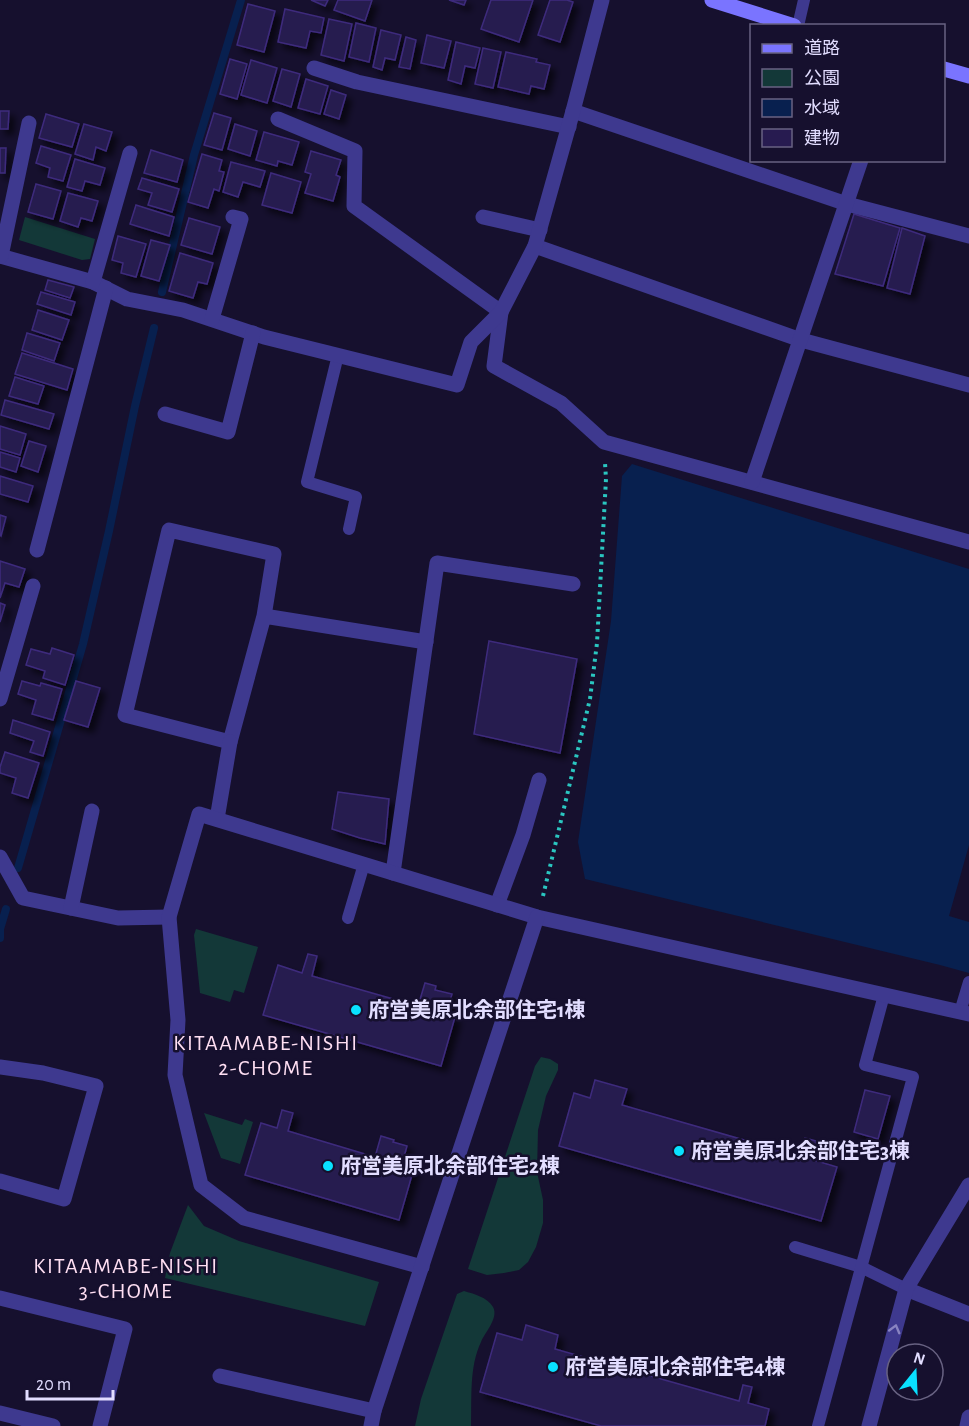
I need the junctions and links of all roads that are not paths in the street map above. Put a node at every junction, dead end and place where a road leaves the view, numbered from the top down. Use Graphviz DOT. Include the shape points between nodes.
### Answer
graph roads {
  1 [pos="602,0"];
  2 [pos="712,0"];
  3 [pos="804,0"];
  4 [pos="790,24"];
  5 [pos="797,24"];
  6 [pos="314,68"];
  7 [pos="945,69"];
  8 [pos="969,76"];
  9 [pos="573,111"];
  10 [pos="278,119"];
  11 [pos="29,123"];
  12 [pos="569,127"];
  13 [pos="130,153"];
  14 [pos="860,162"];
  15 [pos="847,204"];
  16 [pos="233,217"];
  17 [pos="483,218"];
  18 [pos="540,230"];
  19 [pos="969,236"];
  20 [pos="536,246"];
  21 [pos="1,256"];
  22 [pos="99,285"];
  23 [pos="501,312"];
  24 [pos="212,319"];
  25 [pos="253,333"];
  26 [pos="801,340"];
  27 [pos="338,355"];
  28 [pos="969,385"];
  29 [pos="165,414"];
  30 [pos="752,482"];
  31 [pos="349,529"];
  32 [pos="969,542"];
  33 [pos="37,550"];
  34 [pos="573,585"];
  35 [pos="33,586"];
  36 [pos="264,616"];
  37 [pos="426,642"];
  38 [pos="5,666"];
  39 [pos="0,699"];
  40 [pos="230,742"];
  41 [pos="539,780"];
  42 [pos="92,811"];
  43 [pos="217,819"];
  44 [pos="0,856"];
  45 [pos="364,864"];
  46 [pos="393,873"];
  47 [pos="497,905"];
  48 [pos="71,908"];
  49 [pos="169,917"];
  50 [pos="537,917"];
  51 [pos="348,918"];
  52 [pos="969,982"];
  53 [pos="884,995"];
  54 [pos="965,1013"];
  55 [pos="0,1067"];
  56 [pos="0,1181"];
  57 [pos="969,1185"];
  58 [pos="795,1247"];
  59 [pos="422,1267"];
  60 [pos="861,1267"];
  61 [pos="906,1290"];
  62 [pos="0,1298"];
  63 [pos="969,1314"];
  64 [pos="220,1376"];
  65 [pos="374,1411"];
  66 [pos="0,1413"];
  67 [pos="969,1417"];
  68 [pos="53,1426"];
  69 [pos="100,1426"];
  70 [pos="371,1426"];
  71 [pos="818,1426"];
  72 [pos="869,1426"];
  73 [pos="967,1426"];
  1 -- 9 [label="street"];
  2 -- 4 [label="main road"];
  3 -- 5 [label="lane"];
  6 -- 12 [label="street" via="357,82"];
  7 -- 8 [label="main road"];
  9 -- 12 [label="street"];
  9 -- 15 [label="street"];
  10 -- 23 [label="street" via="355,151 354,206"];
  11 -- 21 [label="street"];
  12 -- 18 [label="street"];
  13 -- 22 [label="street"];
  14 -- 15 [label="street"];
  15 -- 19 [label="street"];
  15 -- 26 [label="street"];
  16 -- 24 [label="street" via="242,219"];
  17 -- 18 [label="street"];
  18 -- 20 [label="street"];
  20 -- 23 [label="street"];
  20 -- 26 [label="street"];
  21 -- 22 [label="street"];
  22 -- 24 [label="street" via="127,299 183,309"];
  22 -- 33 [label="street"];
  23 -- 27 [label="street" via="471,342 457,385"];
  23 -- 30 [label="street" via="494,366 561,403 604,442"];
  24 -- 25 [label="street"];
  25 -- 27 [label="street"];
  25 -- 29 [label="street" via="228,432"];
  26 -- 28 [label="street"];
  26 -- 30 [label="street"];
  27 -- 31 [label="lane" via="307,482 356,497"];
  30 -- 32 [label="street"];
  34 -- 37 [label="street" via="437,563"];
  35 -- 38 [label="street"];
  36 -- 37 [label="street"];
  36 -- 40 [label="street"];
  36 -- 40 [label="street" via="274,554 168,530 125,715"];
  37 -- 46 [label="street"];
  38 -- 39 [label="street"];
  40 -- 43 [label="street"];
  41 -- 47 [label="street"];
  42 -- 48 [label="street"];
  43 -- 45 [label="street"];
  43 -- 49 [label="street" via="199,814"];
  44 -- 48 [label="street" via="23,898"];
  45 -- 46 [label="street"];
  45 -- 51 [label="lane"];
  46 -- 47 [label="street"];
  47 -- 50 [label="street"];
  48 -- 49 [label="street" via="118,918"];
  49 -- 59 [label="street" via="178,1020 175,1075 201,1185 244,1218"];
  50 -- 53 [label="street"];
  50 -- 59 [label="street"];
  52 -- 54 [label="lane"];
  53 -- 54 [label="street"];
  53 -- 60 [label="lane" via="865,1065 913,1077"];
  55 -- 56 [label="street" via="96,1086 64,1199"];
  57 -- 61 [label="street"];
  58 -- 60 [label="lane"];
  59 -- 65 [label="street"];
  60 -- 61 [label="lane"];
  60 -- 71 [label="lane"];
  61 -- 63 [label="street"];
  72 -- 61 [label="street, one-way"];
  62 -- 69 [label="street" via="125,1329"];
  64 -- 65 [label="street"];
  65 -- 70 [label="street"];
  66 -- 68 [label="street"];
  67 -- 73 [label="street"];
}
